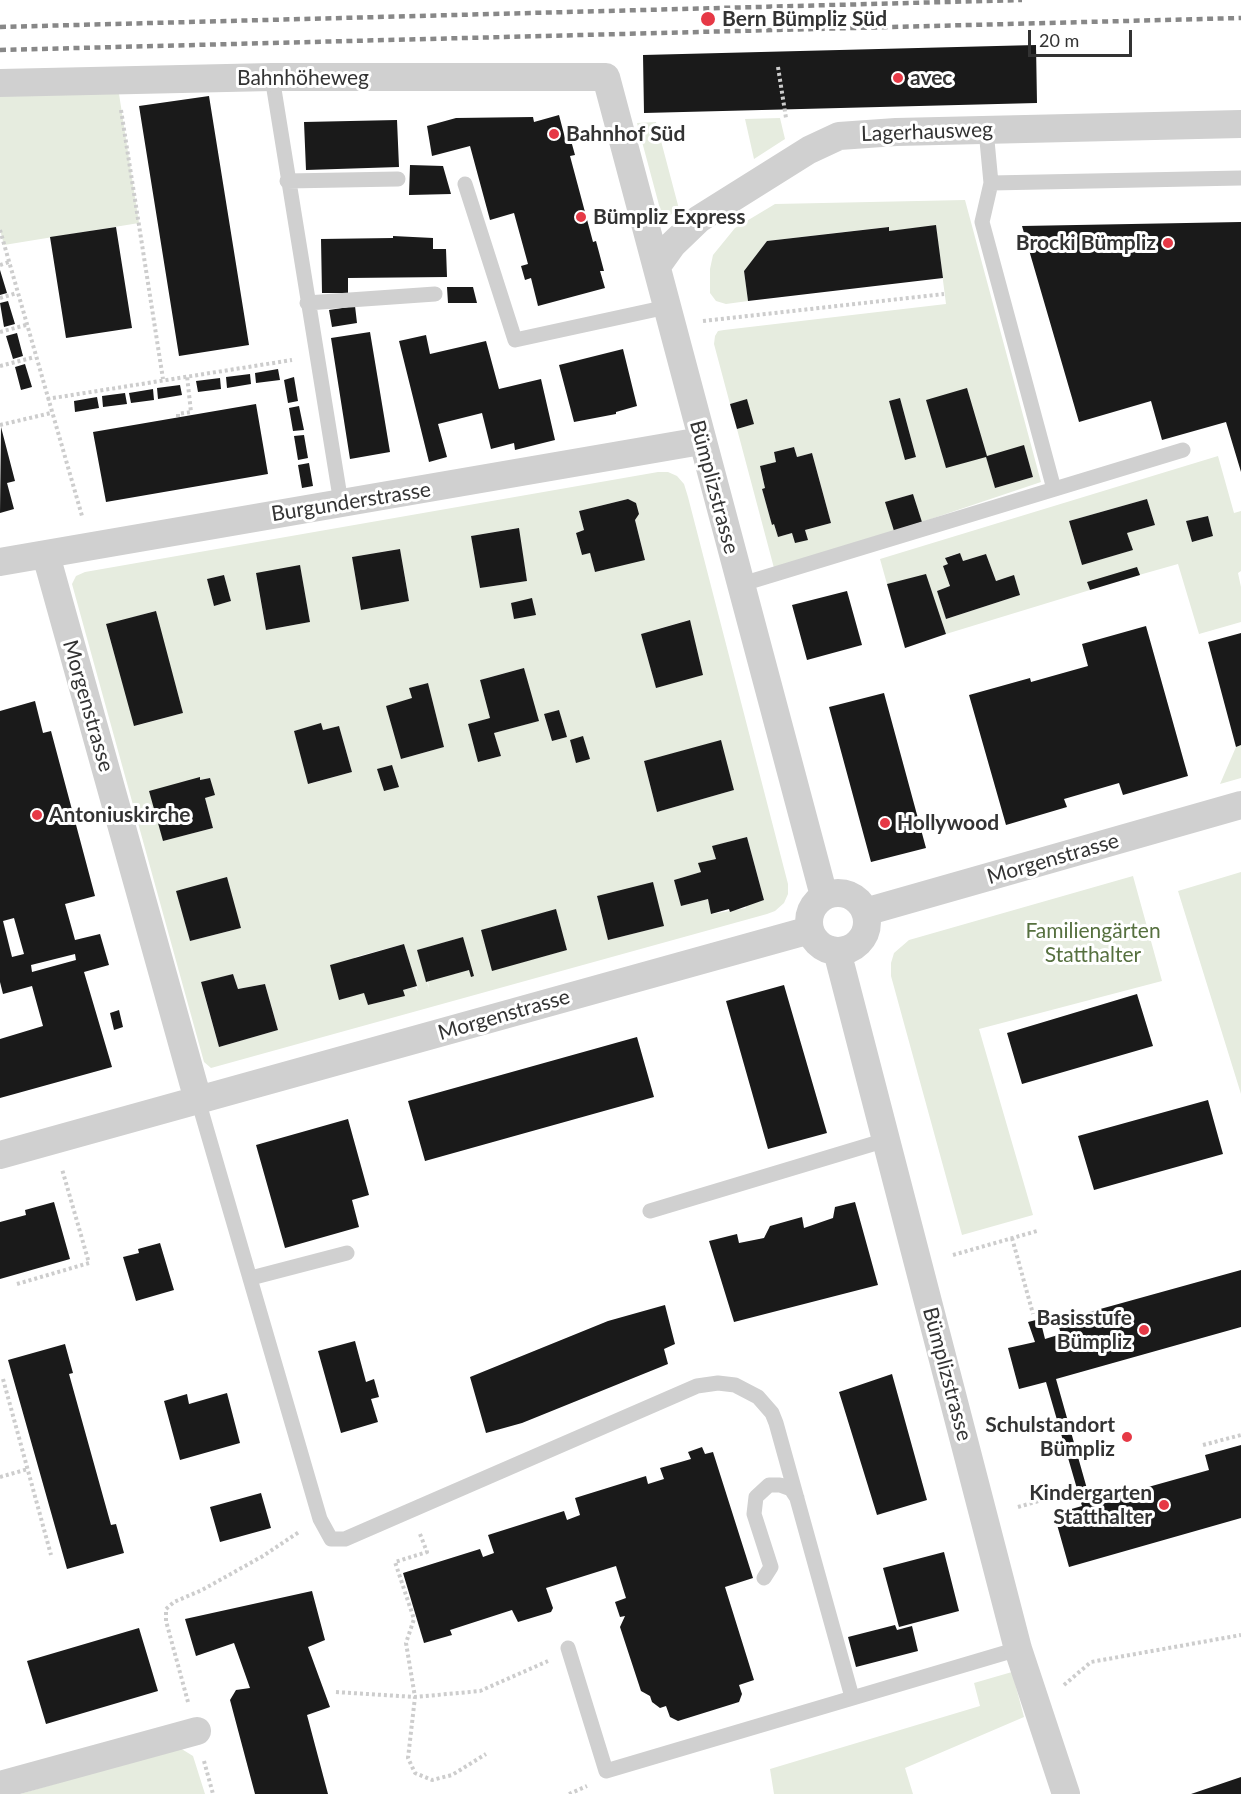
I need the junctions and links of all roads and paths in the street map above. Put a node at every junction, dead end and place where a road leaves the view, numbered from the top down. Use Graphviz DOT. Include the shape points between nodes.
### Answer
graph roads {
  1 [pos="778,67"];
  2 [pos="272,77"];
  3 [pos="606,77"];
  4 [pos="117,81"];
  5 [pos="0,84"];
  6 [pos="786,118"];
  7 [pos="1241,124"];
  8 [pos="986,130"];
  9 [pos="1241,178"];
  10 [pos="398,179"];
  11 [pos="287,181"];
  12 [pos="991,183"];
  13 [pos="465,184"];
  14 [pos="0,230"];
  15 [pos="9,262"];
  16 [pos="0,264"];
  17 [pos="657,266"];
  18 [pos="17,293"];
  19 [pos="435,294"];
  20 [pos="944,294"];
  21 [pos="0,298"];
  22 [pos="308,303"];
  23 [pos="667,307"];
  24 [pos="700,322"];
  25 [pos="26,325"];
  26 [pos="0,332"];
  27 [pos="35,357"];
  28 [pos="297,359"];
  29 [pos="0,366"];
  30 [pos="187,376"];
  31 [pos="163,379"];
  32 [pos="47,399"];
  33 [pos="51,413"];
  34 [pos="178,417"];
  35 [pos="0,424"];
  36 [pos="701,441"];
  37 [pos="1183,450"];
  38 [pos="1054,489"];
  39 [pos="340,503"];
  40 [pos="89,546"];
  41 [pos="46,555"];
  42 [pos="0,562"];
  43 [pos="739,585"];
  44 [pos="1241,805"];
  45 [pos="824,896"];
  46 [pos="865,912"];
  47 [pos="810,930"];
  48 [pos="837,951"];
  49 [pos="198,1100"];
  50 [pos="886,1140"];
  51 [pos="0,1155"];
  52 [pos="63,1171"];
  53 [pos="650,1211"];
  54 [pos="1037,1231"];
  55 [pos="1011,1238"];
  56 [pos="347,1253"];
  57 [pos="953,1255"];
  58 [pos="251,1278"];
  59 [pos="17,1284"];
  60 [pos="1033,1314"];
  61 [pos="3,1379"];
  62 [pos="1241,1435"];
  63 [pos="1203,1446"];
  64 [pos="28,1469"];
  65 [pos="0,1477"];
  66 [pos="1077,1490"];
  67 [pos="799,1500"];
  68 [pos="1018,1507"];
  69 [pos="320,1519"];
  70 [pos="420,1532"];
  71 [pos="51,1555"];
  72 [pos="764,1578"];
  73 [pos="1241,1635"];
  74 [pos="568,1648"];
  75 [pos="1018,1649"];
  76 [pos="336,1692"];
  77 [pos="1033,1695"];
  78 [pos="415,1697"];
  79 [pos="852,1697"];
  80 [pos="197,1731"];
  81 [pos="486,1754"];
  82 [pos="0,1785"];
  83 [pos="1066,1794"];
  1 -- 6 [label="path"];
  2 -- 3 [label="street, Bahnhöheweg"];
  2 -- 4 [label="street, Bahnhöheweg"];
  2 -- 11 [label="lane"];
  3 -- 17 [label="street, Bümplizstrasse"];
  4 -- 5 [label="street, Bahnhöheweg"];
  4 -- 31 [label="path"];
  7 -- 8 [label="street, Lagerhausweg"];
  8 -- 12 [label="lane"];
  8 -- 17 [label="street, Lagerhausweg" via="852,134 823,141 699,219"];
  9 -- 12 [label="lane"];
  10 -- 11 [label="lane"];
  11 -- 22 [label="lane"];
  12 -- 38 [label="lane" via="982,222"];
  13 -- 23 [label="lane" via="515,340"];
  14 -- 15 [label="path"];
  15 -- 16 [label="path"];
  15 -- 18 [label="path"];
  17 -- 23 [label="street, Bümplizstrasse"];
  18 -- 21 [label="path"];
  18 -- 25 [label="path"];
  19 -- 22 [label="lane"];
  20 -- 24 [label="path"];
  22 -- 39 [label="lane"];
  23 -- 36 [label="street, Bümplizstrasse"];
  25 -- 26 [label="path"];
  25 -- 27 [label="path"];
  27 -- 29 [label="path"];
  27 -- 32 [label="path"];
  28 -- 30 [label="path"];
  30 -- 31 [label="path"];
  30 -- 34 [label="path" via="191,412"];
  31 -- 32 [label="path"];
  32 -- 33 [label="path"];
  33 -- 35 [label="path"];
  33 -- 40 [label="path"];
  36 -- 39 [label="street, Burgunderstrasse"];
  36 -- 43 [label="street, Bümplizstrasse"];
  37 -- 38 [label="lane"];
  38 -- 43 [label="lane"];
  39 -- 40 [label="street, Burgunderstrasse"];
  40 -- 41 [label="street, Burgunderstrasse"];
  41 -- 42 [label="street, Burgunderstrasse"];
  41 -- 49 [label="street, Morgenstrasse"];
  43 -- 45 [label="street, Bümplizstrasse"];
  44 -- 46 [label="street, Morgenstrasse"];
  45 -- 46 [label="street" via="845,894 858,901"];
  45 -- 47 [label="street" via="810,912"];
  46 -- 48 [label="street" via="863,937 852,948"];
  47 -- 48 [label="street" via="820,945"];
  47 -- 49 [label="street, Morgenstrasse"];
  48 -- 50 [label="street, Bümplizstrasse"];
  49 -- 51 [label="street, Morgenstrasse"];
  49 -- 58 [label="lane"];
  50 -- 53 [label="lane"];
  50 -- 75 [label="street, Bümplizstrasse"];
  52 -- 59 [label="path" via="89,1263"];
  54 -- 55 [label="path"];
  55 -- 57 [label="path"];
  55 -- 60 [label="path"];
  56 -- 58 [label="lane"];
  58 -- 69 [label="lane"];
  61 -- 64 [label="path"];
  62 -- 63 [label="path"];
  64 -- 65 [label="path"];
  64 -- 71 [label="path"];
  66 -- 68 [label="path"];
  67 -- 69 [label="lane" via="772,1413 743,1388 718,1383 684,1391 345,1539 331,1539"];
  67 -- 72 [label="lane" via="780,1485 769,1485 756,1497 754,1514 771,1568"];
  67 -- 79 [label="lane"];
  69 -- 80 [label="path" via="263,1556 166,1609"];
  70 -- 78 [label="path" via="427,1552 395,1562 414,1619 405,1643"];
  73 -- 77 [label="path" via="1091,1662 1066,1684"];
  74 -- 78 [label="path" via="546,1663 480,1691"];
  74 -- 79 [label="lane" via="606,1771"];
  75 -- 77 [label="street, Bümplizstrasse"];
  75 -- 79 [label="lane"];
  76 -- 78 [label="path"];
  77 -- 83 [label="street, Bümplizstrasse"];
  78 -- 81 [label="path" via="408,1758 415,1773 432,1780 452,1775"];
  80 -- 82 [label="street"];
}
